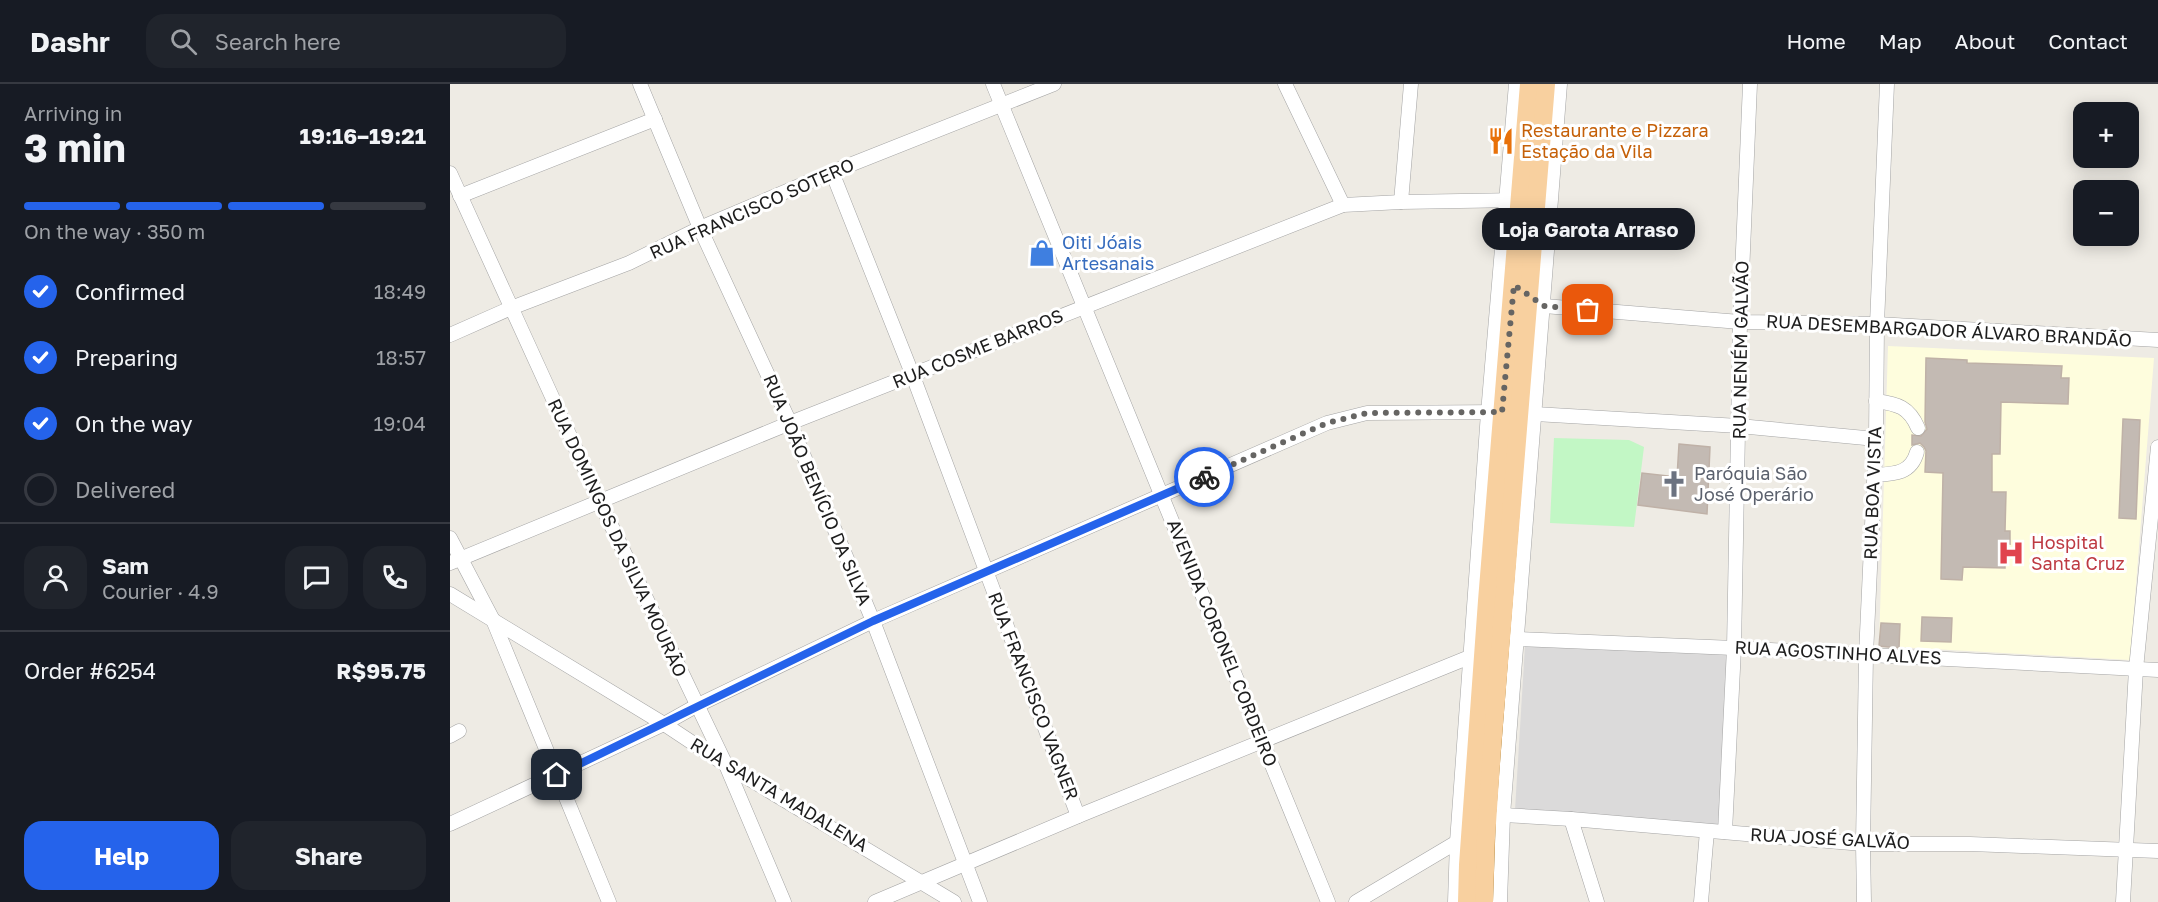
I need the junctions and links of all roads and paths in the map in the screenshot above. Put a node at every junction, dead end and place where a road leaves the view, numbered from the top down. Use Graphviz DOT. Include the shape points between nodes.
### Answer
graph roads {
  1 [pos="640,84"];
  2 [pos="993,84"];
  3 [pos="1054,84"];
  4 [pos="1285,84"];
  5 [pos="1411,84"];
  6 [pos="1516,84"];
  7 [pos="1529,84"];
  8 [pos="1546,84"];
  9 [pos="1560,84"];
  10 [pos="1750,84"];
  11 [pos="1887,84"];
  12 [pos="1001,105"];
  13 [pos="655,118"];
  14 [pos="832,172"];
  15 [pos="450,173"];
  16 [pos="460,196"];
  17 [pos="1512,200"];
  18 [pos="1401,202"];
  19 [pos="1343,205"];
  20 [pos="700,228"];
  21 [pos="1522,290"];
  22 [pos="1084,306"];
  23 [pos="511,308"];
  24 [pos="1740,322"];
  25 [pos="1877,324"];
  26 [pos="450,335"];
  27 [pos="2158,340"];
  28 [pos="913,376"];
  29 [pos="1876,401"];
  30 [pos="1495,413"];
  31 [pos="1535,414"];
  32 [pos="790,423"];
  33 [pos="1739,426"];
  34 [pos="1918,428"];
  35 [pos="1876,439"];
  36 [pos="2158,447"];
  37 [pos="1917,452"];
  38 [pos="1874,475"];
  39 [pos="1162,495"];
  40 [pos="600,502"];
  41 [pos="450,538"];
  42 [pos="455,561"];
  43 [pos="985,571"];
  44 [pos="450,594"];
  45 [pos="1496,601"];
  46 [pos="493,620"];
  47 [pos="873,621"];
  48 [pos="1517,639"];
  49 [pos="1734,648"];
  50 [pos="1866,655"];
  51 [pos="1472,656"];
  52 [pos="2136,669"];
  53 [pos="2158,670"];
  54 [pos="696,706"];
  55 [pos="664,724"];
  56 [pos="1261,741"];
  57 [pos="726,765"];
  58 [pos="557,775"];
  59 [pos="1503,815"];
  60 [pos="1078,816"];
  61 [pos="1571,819"];
  62 [pos="450,824"];
  63 [pos="1707,831"];
  64 [pos="1725,832"];
  65 [pos="1457,842"];
  66 [pos="1863,844"];
  67 [pos="2127,849"];
  68 [pos="2158,851"];
  69 [pos="967,863"];
  70 [pos="923,883"];
  71 [pos="609,902"];
  72 [pos="784,902"];
  73 [pos="874,902"];
  74 [pos="954,902"];
  75 [pos="980,902"];
  76 [pos="1328,902"];
  77 [pos="1356,902"];
  78 [pos="1455,902"];
  79 [pos="1467,902"];
  80 [pos="1484,902"];
  81 [pos="1500,902"];
  82 [pos="1597,902"];
  83 [pos="1701,902"];
  84 [pos="1864,902"];
  85 [pos="2123,902"];
  1 -- 13 [label="street, RUA JOÃO BENÍCIO DA SILVA"];
  2 -- 12 [label="street, AVENIDA CORONEL CORDEIRO"];
  3 -- 12 [label="street, RUA FRANCISCO SOTERO"];
  4 -- 19 [label="street"];
  5 -- 18 [label="street"];
  6 -- 17 [label="street"];
  7 -- 17 [label="main road"];
  8 -- 21 [label="main road"];
  9 -- 21 [label="street"];
  10 -- 24 [label="street, RUA NENÉM GALVÃO"];
  11 -- 25 [label="street, RUA BOA VISTA"];
  12 -- 14 [label="street, RUA FRANCISCO SOTERO"];
  12 -- 22 [label="street, AVENIDA CORONEL CORDEIRO"];
  13 -- 16 [label="street"];
  13 -- 20 [label="street, RUA JOÃO BENÍCIO DA SILVA"];
  14 -- 20 [label="street, RUA FRANCISCO SOTERO"];
  14 -- 28 [label="street, RUA FRANCISCO VAGNER"];
  15 -- 16 [label="street, RUA DOMINGOS DA SILVA MOURÃO"];
  16 -- 23 [label="street, RUA DOMINGOS DA SILVA MOURÃO"];
  17 -- 18 [label="street, RUA COSME BARROS"];
  17 -- 21 [label="main road"];
  18 -- 19 [label="street, RUA COSME BARROS"];
  19 -- 22 [label="street, RUA COSME BARROS"];
  20 -- 23 [label="street, RUA FRANCISCO SOTERO" via="629,263"];
  20 -- 32 [label="street, RUA JOÃO BENÍCIO DA SILVA"];
  21 -- 24 [label="street, RUA DESEMBARGADOR ÁLVARO BRANDÃO"];
  21 -- 30 [label="main road"];
  21 -- 31 [label="street"];
  21 -- 45 [label="main road" via="1518,423"];
  22 -- 28 [label="street, RUA COSME BARROS"];
  22 -- 39 [label="street, AVENIDA CORONEL CORDEIRO"];
  23 -- 26 [label="street, RUA FRANCISCO SOTERO"];
  23 -- 40 [label="street, RUA DOMINGOS DA SILVA MOURÃO"];
  24 -- 25 [label="street, RUA DESEMBARGADOR ÁLVARO BRANDÃO"];
  24 -- 33 [label="street, RUA NENÉM GALVÃO"];
  25 -- 27 [label="street, RUA DESEMBARGADOR ÁLVARO BRANDÃO"];
  25 -- 29 [label="street, RUA BOA VISTA"];
  28 -- 32 [label="street, RUA COSME BARROS"];
  28 -- 43 [label="street, RUA FRANCISCO VAGNER"];
  29 -- 34 [label="street" via="1903,408 1913,416"];
  29 -- 35 [label="street, RUA BOA VISTA"];
  30 -- 39 [label="street" via="1357,415 1327,423"];
  30 -- 45 [label="main road"];
  30 -- 51 [label="street"];
  31 -- 33 [label="street"];
  31 -- 48 [label="street"];
  32 -- 40 [label="street, RUA COSME BARROS"];
  32 -- 47 [label="street, RUA JOÃO BENÍCIO DA SILVA"];
  33 -- 35 [label="street"];
  33 -- 49 [label="street, RUA NENÉM GALVÃO"];
  35 -- 38 [label="street, RUA BOA VISTA"];
  36 -- 52 [label="street"];
  37 -- 38 [label="street" via="1914,463 1904,470"];
  38 -- 50 [label="street, RUA BOA VISTA"];
  39 -- 43 [label="street"];
  39 -- 56 [label="street, AVENIDA CORONEL CORDEIRO"];
  40 -- 42 [label="street, RUA COSME BARROS"];
  40 -- 54 [label="street, RUA DOMINGOS DA SILVA MOURÃO"];
  41 -- 42 [label="street"];
  42 -- 46 [label="street"];
  43 -- 47 [label="street"];
  43 -- 60 [label="street, RUA FRANCISCO VAGNER"];
  44 -- 46 [label="street, RUA SANTA MADALENA"];
  45 -- 79 [label="main road" via="1468,855"];
  45 -- 80 [label="main road"];
  46 -- 55 [label="street, RUA SANTA MADALENA"];
  46 -- 58 [label="street"];
  47 -- 54 [label="street"];
  47 -- 69 [label="street, RUA JOÃO BENÍCIO DA SILVA"];
  48 -- 49 [label="street, RUA AGOSTINHO ALVES"];
  48 -- 59 [label="street"];
  49 -- 50 [label="street, RUA AGOSTINHO ALVES"];
  49 -- 64 [label="street, RUA NENÉM GALVÃO"];
  50 -- 52 [label="street, RUA AGOSTINHO ALVES"];
  50 -- 66 [label="street, RUA BOA VISTA"];
  51 -- 56 [label="street"];
  51 -- 65 [label="street"];
  52 -- 53 [label="street, RUA AGOSTINHO ALVES"];
  52 -- 67 [label="street"];
  54 -- 55 [label="street"];
  54 -- 57 [label="street, RUA DOMINGOS DA SILVA MOURÃO"];
  55 -- 57 [label="street, RUA SANTA MADALENA"];
  55 -- 58 [label="street"];
  56 -- 60 [label="street"];
  56 -- 76 [label="street, AVENIDA CORONEL CORDEIRO"];
  57 -- 70 [label="street, RUA SANTA MADALENA"];
  57 -- 72 [label="street, RUA DOMINGOS DA SILVA MOURÃO"];
  58 -- 62 [label="street"];
  58 -- 71 [label="street"];
  59 -- 61 [label="street, RUA JOSÉ GALVÃO"];
  59 -- 81 [label="street"];
  60 -- 69 [label="street"];
  61 -- 63 [label="street, RUA JOSÉ GALVÃO"];
  61 -- 82 [label="street"];
  63 -- 64 [label="street, RUA JOSÉ GALVÃO"];
  63 -- 83 [label="street"];
  64 -- 66 [label="street, RUA JOSÉ GALVÃO"];
  65 -- 77 [label="street"];
  65 -- 78 [label="street"];
  66 -- 67 [label="street, RUA JOSÉ GALVÃO"];
  66 -- 84 [label="street, RUA BOA VISTA"];
  67 -- 68 [label="street, RUA JOSÉ GALVÃO"];
  67 -- 85 [label="street"];
  69 -- 70 [label="street"];
  69 -- 75 [label="street, RUA JOÃO BENÍCIO DA SILVA"];
  70 -- 73 [label="street"];
  70 -- 74 [label="street, RUA SANTA MADALENA"];
}
